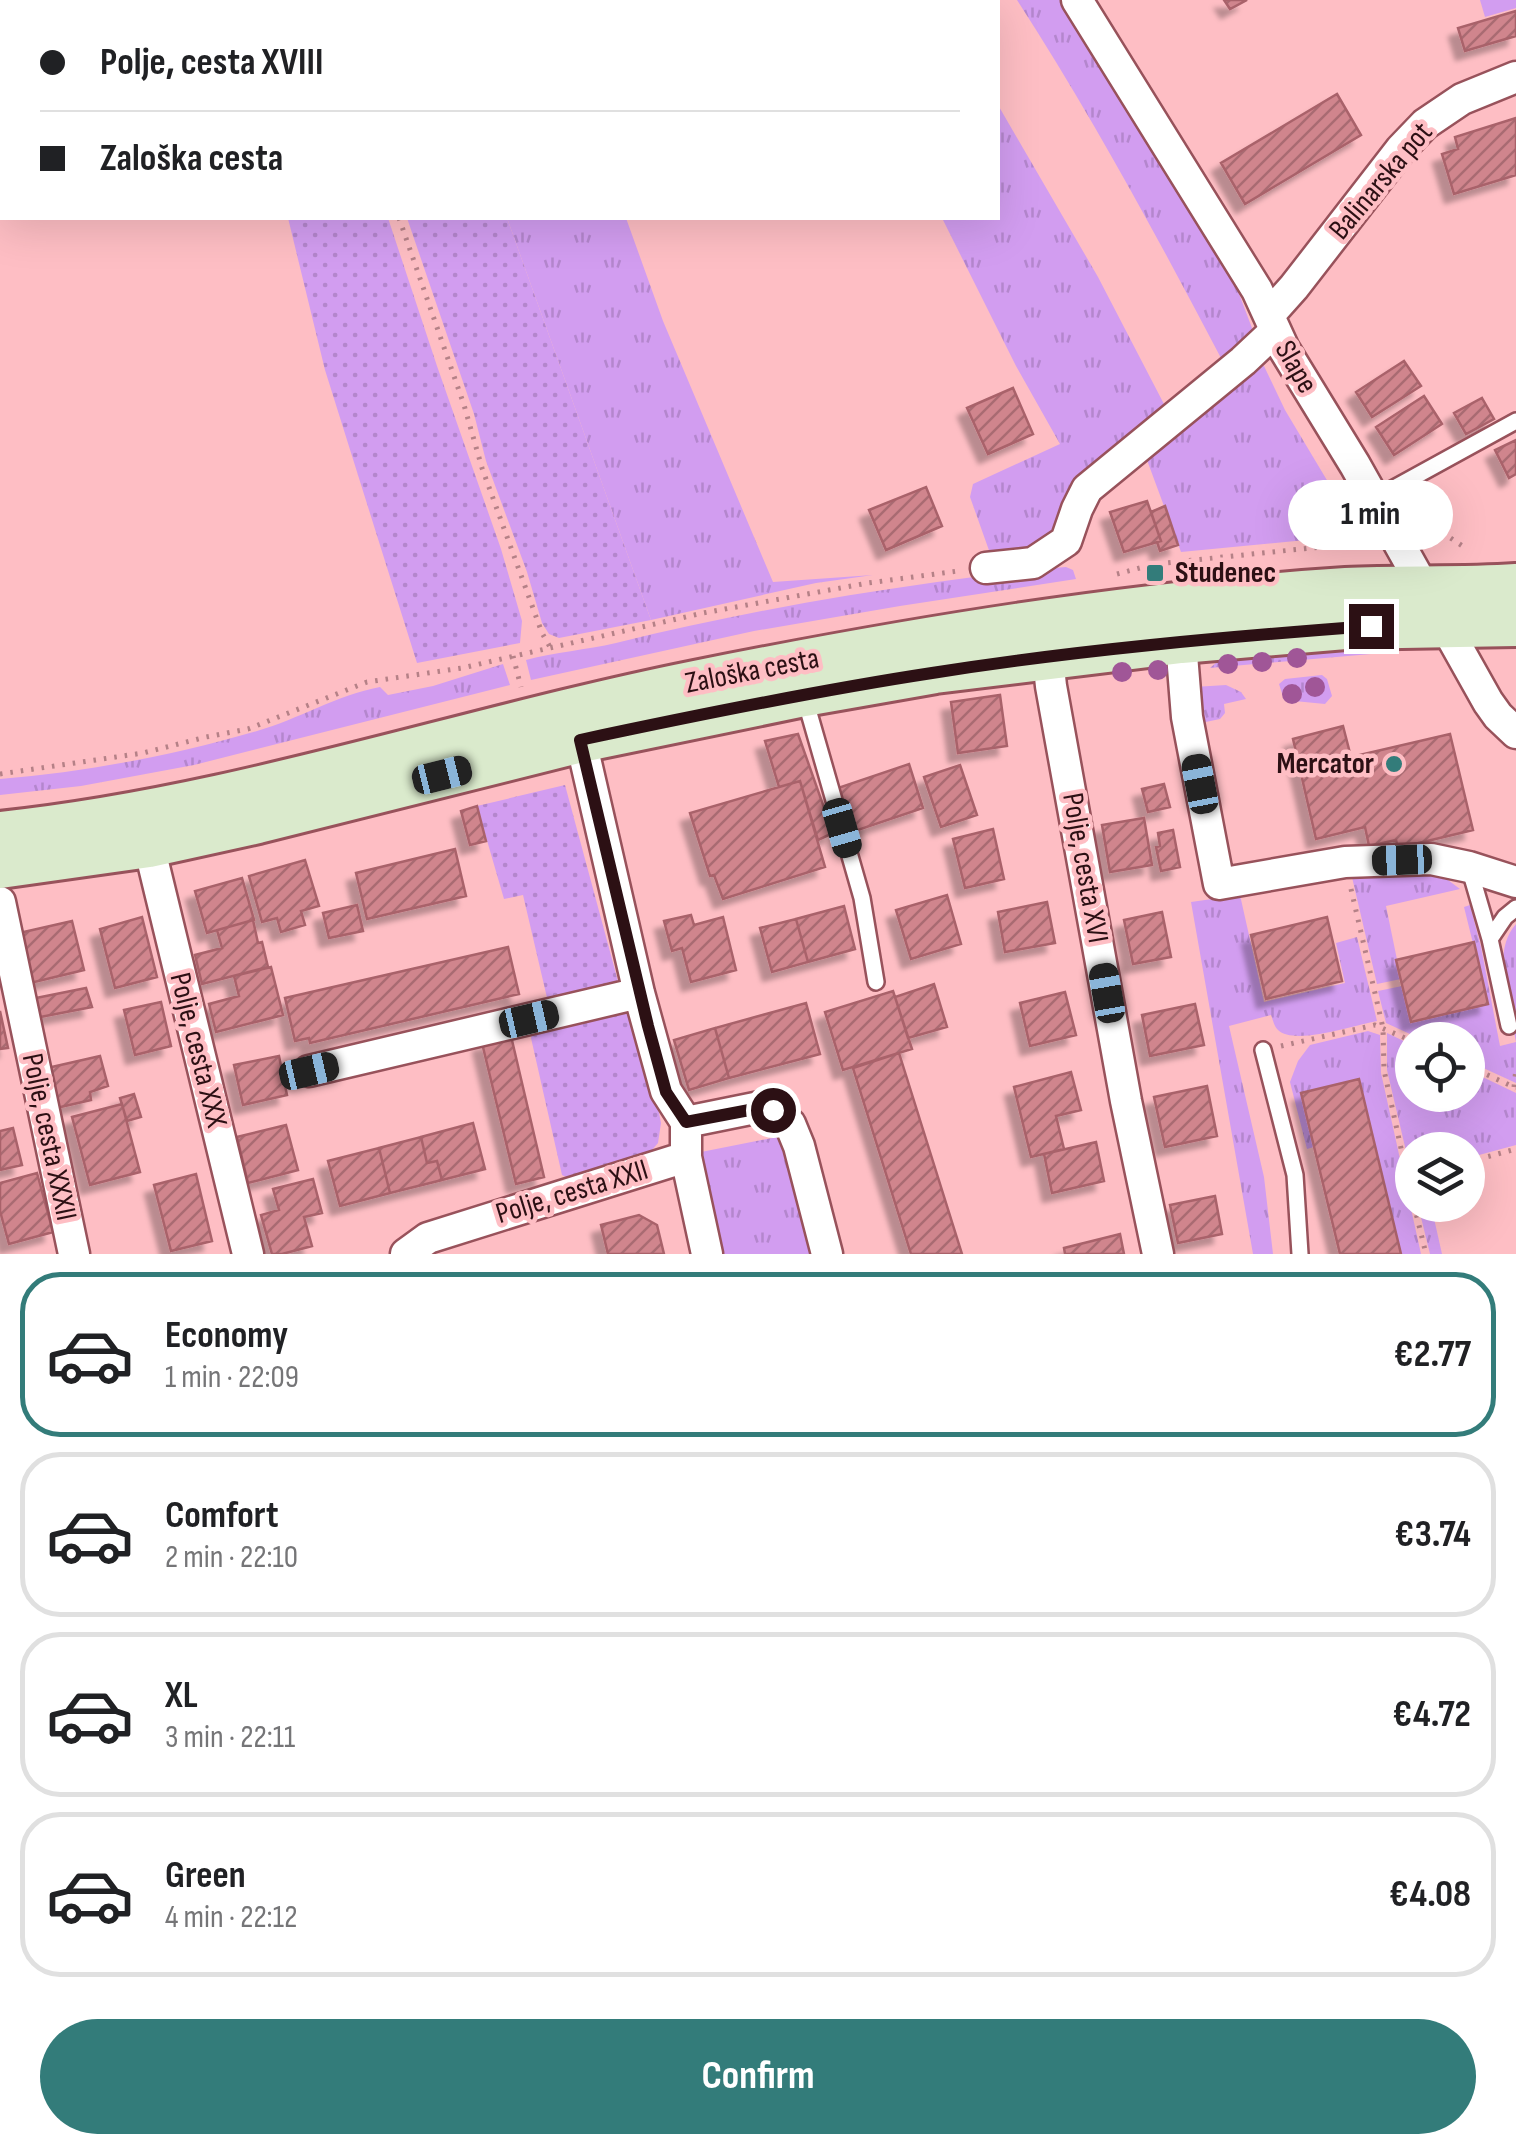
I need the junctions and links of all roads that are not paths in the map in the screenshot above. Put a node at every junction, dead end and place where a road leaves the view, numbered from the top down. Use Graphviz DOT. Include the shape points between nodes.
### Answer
graph roads {
  1 [pos="1077,0"];
  2 [pos="1516,77"];
  3 [pos="1272,323"];
  4 [pos="1516,421"];
  5 [pos="1374,500"];
  6 [pos="986,568"];
  7 [pos="1516,585"];
  8 [pos="1423,587"];
  9 [pos="1516,624"];
  10 [pos="1446,626"];
  11 [pos="1181,642"];
  12 [pos="1048,658"];
  13 [pos="804,695"];
  14 [pos="1516,733"];
  15 [pos="580,740"];
  16 [pos="0,833"];
  17 [pos="149,846"];
  18 [pos="0,867"];
  19 [pos="1469,867"];
  20 [pos="1516,882"];
  21 [pos="0,902"];
  22 [pos="1516,908"];
  23 [pos="1490,939"];
  24 [pos="876,982"];
  25 [pos="639,993"];
  26 [pos="1508,1026"];
  27 [pos="1263,1050"];
  28 [pos="309,1071"];
  29 [pos="686,1122"];
  30 [pos="686,1157"];
  31 [pos="74,1254"];
  32 [pos="248,1254"];
  33 [pos="406,1254"];
  34 [pos="707,1254"];
  35 [pos="828,1254"];
  36 [pos="1158,1254"];
  37 [pos="1300,1254"];
  1 -- 3 [label="street, Slape"];
  2 -- 3 [label="street, Balinarska pot" via="1462,99 1401,149"];
  3 -- 5 [label="street, Slape"];
  3 -- 6 [label="street, Balinarska pot" via="1243,361 1087,489 1066,541 1034,563"];
  4 -- 5 [label="lane"];
  5 -- 8 [label="street, Slape"];
  7 -- 8 [label="main road, Zaloška cesta"];
  8 -- 10 [label="street, Slape"];
  8 -- 16 [label="main road, Zaloška cesta" via="1223,600 944,636 692,682 145,813"];
  9 -- 10 [label="main road, Zaloška cesta"];
  10 -- 11 [label="main road, Zaloška cesta"];
  10 -- 14 [label="street, Slape" via="1488,702"];
  11 -- 12 [label="main road, Zaloška cesta"];
  11 -- 19 [label="street" via="1187,717 1219,884 1345,862 1431,860"];
  12 -- 13 [label="main road, Zaloška cesta"];
  12 -- 36 [label="street, Polje, cesta XVI"];
  13 -- 15 [label="main road, Zaloška cesta"];
  13 -- 24 [label="lane" via="862,898"];
  15 -- 17 [label="main road, Zaloška cesta"];
  15 -- 25 [label="street, Polje, cesta XXII"];
  17 -- 18 [label="main road, Zaloška cesta"];
  17 -- 32 [label="street, Polje, cesta XXX"];
  19 -- 20 [label="street"];
  19 -- 23 [label="lane"];
  21 -- 31 [label="street, Polje, cesta XXXII"];
  22 -- 23 [label="lane"];
  23 -- 26 [label="lane"];
  25 -- 28 [label="street"];
  25 -- 29 [label="street, Polje, cesta XXII" via="666,1092"];
  27 -- 37 [label="lane" via="1295,1175"];
  29 -- 30 [label="street, Polje, cesta XXII"];
  29 -- 35 [label="street" via="760,1108 790,1124"];
  30 -- 33 [label="street, Polje, cesta XXII" via="428,1238"];
  30 -- 34 [label="street, Polje, cesta XXII"];
}
